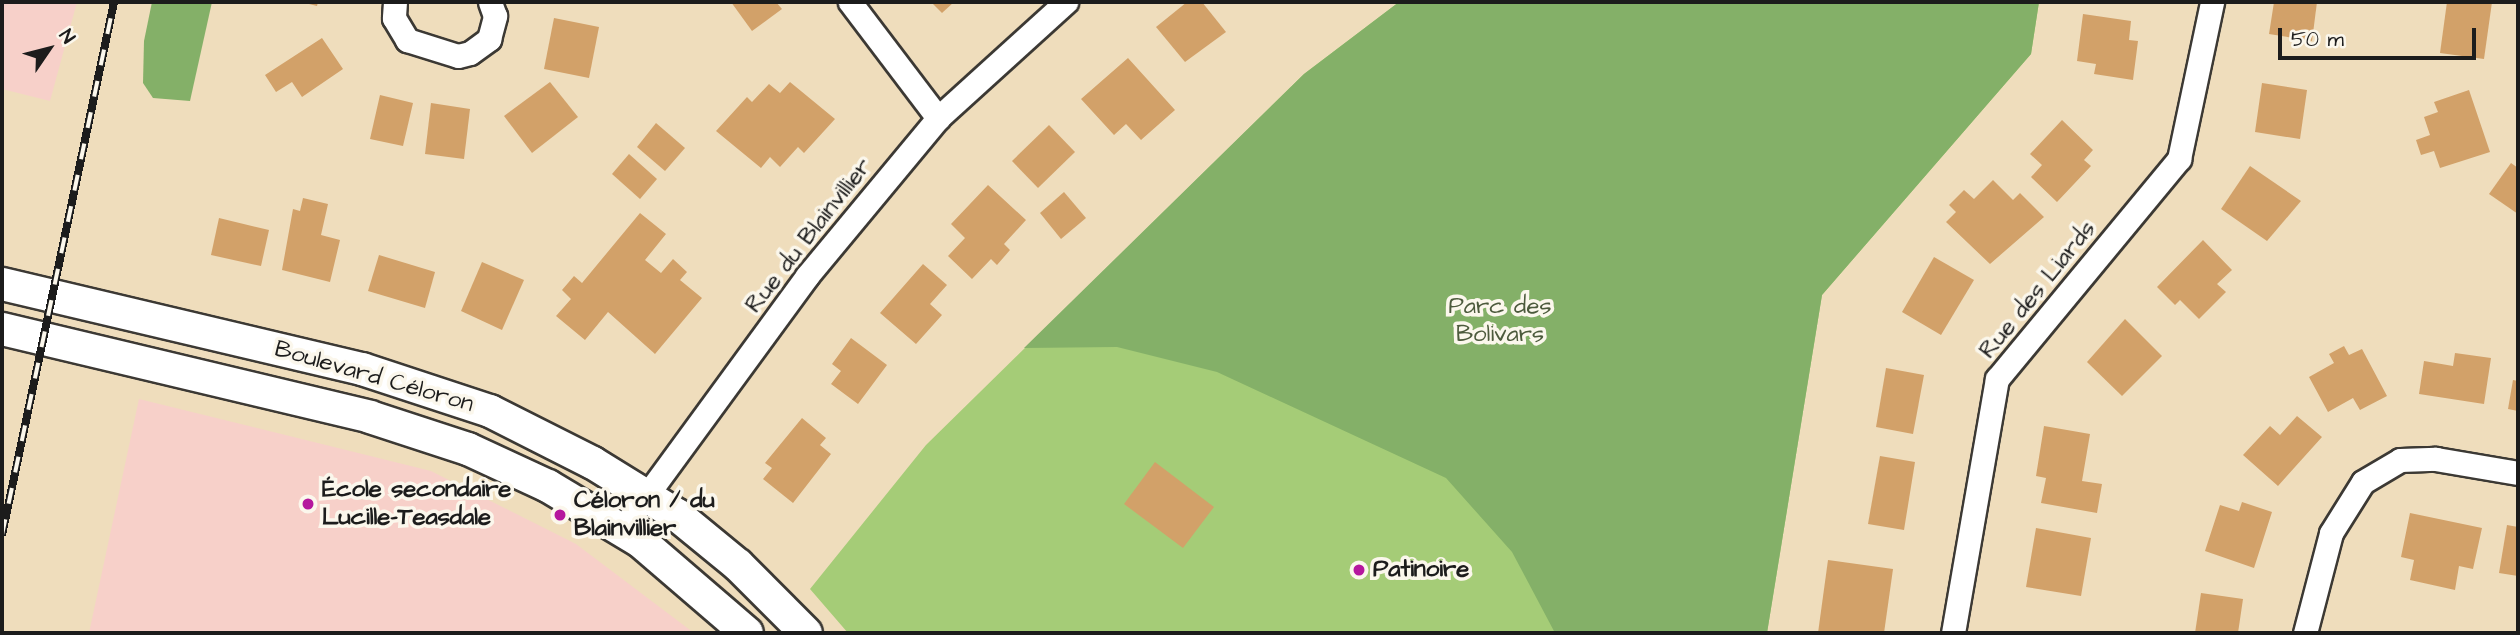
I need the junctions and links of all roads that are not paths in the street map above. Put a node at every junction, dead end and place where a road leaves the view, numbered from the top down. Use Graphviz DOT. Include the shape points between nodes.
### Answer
graph roads {
  1 [pos="395,2"];
  2 [pos="490,2"];
  3 [pos="850,2"];
  4 [pos="1066,2"];
  5 [pos="2212,2"];
  6 [pos="938,118"];
  7 [pos="2,284"];
  8 [pos="2,329"];
  9 [pos="2518,473"];
  10 [pos="646,495"];
  11 [pos="622,529"];
  12 [pos="747,633"];
  13 [pos="806,633"];
  14 [pos="1953,633"];
  15 [pos="2305,633"];
  1 -- 2 [label="street" via="394,18 407,40 458,55 481,47 488,39 495,16"];
  3 -- 6 [label="street"];
  4 -- 6 [label="street, Rue du Blainvillier"];
  5 -- 14 [label="street, Rue des Liards" via="2179,159 1997,379"];
  6 -- 10 [label="street, Rue du Blainvillier" via="807,276"];
  7 -- 10 [label="street, Boulevard Céloron" via="439,391 517,423"];
  8 -- 11 [label="street, Boulevard Céloron" via="420,432 520,472"];
  9 -- 15 [label="street" via="2436,459 2400,460 2363,482 2331,533"];
  10 -- 11 [label="street, Rue du Blainvillier"];
  10 -- 13 [label="street, Boulevard Céloron" via="716,545"];
  11 -- 12 [label="street, Boulevard Céloron" via="688,578"];
}
